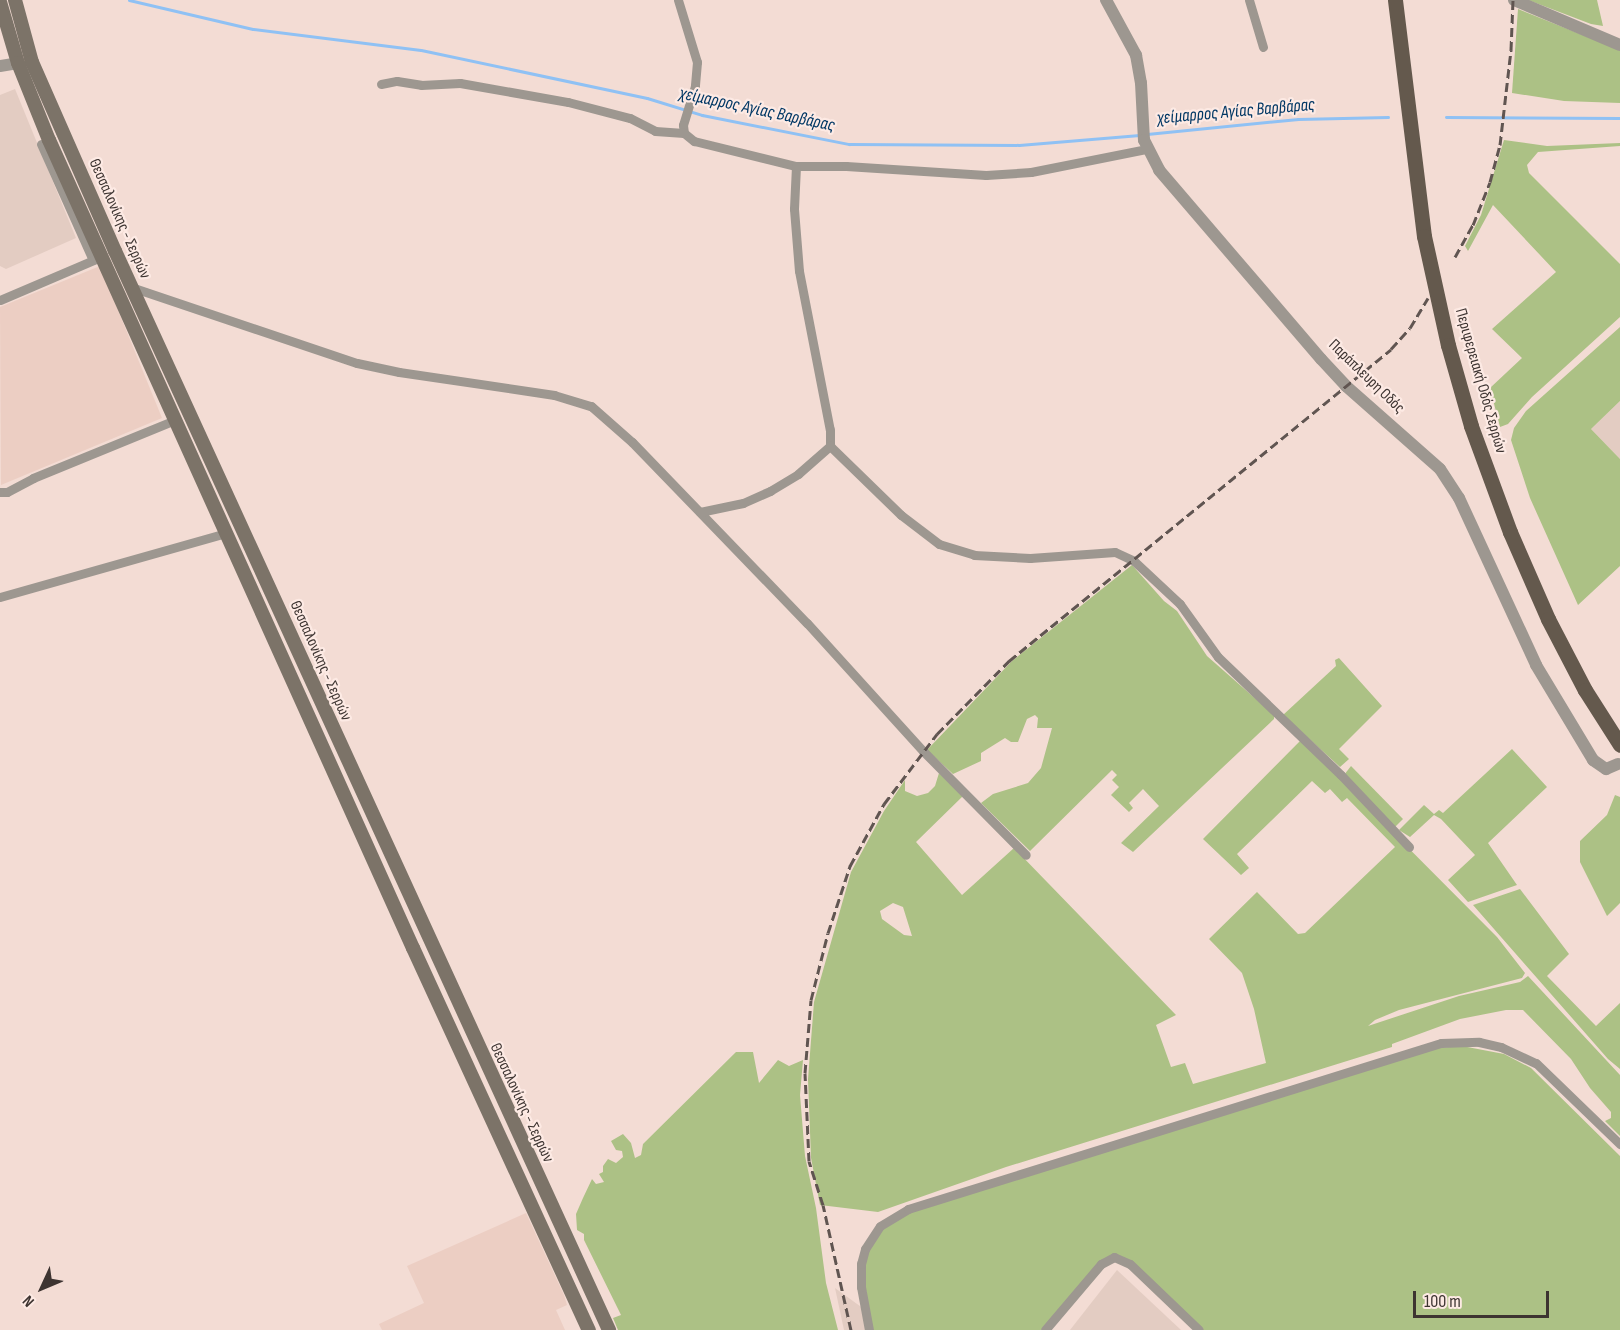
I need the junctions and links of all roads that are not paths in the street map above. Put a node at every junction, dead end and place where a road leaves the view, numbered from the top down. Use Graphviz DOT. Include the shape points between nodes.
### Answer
graph roads {
  1 [pos="15,0"];
  2 [pos="678,0"];
  3 [pos="1106,0"];
  4 [pos="1249,0"];
  5 [pos="1395,0"];
  6 [pos="1514,0"];
  7 [pos="0,3"];
  8 [pos="16,33"];
  9 [pos="1620,45"];
  10 [pos="1263,47"];
  11 [pos="18,63"];
  12 [pos="0,66"];
  13 [pos="381,84"];
  14 [pos="683,129"];
  15 [pos="63,135"];
  16 [pos="45,142"];
  17 [pos="1145,145"];
  18 [pos="796,166"];
  19 [pos="103,256"];
  20 [pos="131,287"];
  21 [pos="0,300"];
  22 [pos="175,420"];
  23 [pos="830,446"];
  24 [pos="0,492"];
  25 [pos="700,512"];
  26 [pos="225,532"];
  27 [pos="0,597"];
  28 [pos="1620,745"];
  29 [pos="1618,764"];
  30 [pos="1409,847"];
  31 [pos="1026,855"];
  32 [pos="1620,1144"];
  33 [pos="587,1330"];
  34 [pos="609,1330"];
  35 [pos="869,1330"];
  36 [pos="1045,1330"];
  37 [pos="1198,1330"];
  1 -- 8 [label="main road, Θεσσαλονίκης - Σερρών"];
  2 -- 14 [label="street" via="697,62"];
  3 -- 17 [label="street, Παράπλευρη Οδός" via="1136,55"];
  4 -- 10 [label="street"];
  5 -- 28 [label="main road, Περιφερειακή Οδός Σερρών" via="1424,236 1471,426 1510,532 1548,619 1585,690"];
  6 -- 9 [label="street"];
  7 -- 8 [label="main road, Θεσσαλονίκης - Σερρών"];
  8 -- 11 [label="main road, Θεσσαλονίκης - Σερρών"];
  8 -- 15 [label="main road, Θεσσαλονίκης - Σερρών"];
  11 -- 12 [label="street"];
  11 -- 16 [label="main road, Θεσσαλονίκης - Σερρών"];
  13 -- 14 [label="street" via="460,83 568,102 630,118 655,131"];
  14 -- 18 [label="street" via="694,141"];
  15 -- 16 [label="street"];
  15 -- 19 [label="main road, Θεσσαλονίκης - Σερρών"];
  16 -- 19 [label="main road, Θεσσαλονίκης - Σερρών"];
  17 -- 18 [label="street" via="1008,174"];
  17 -- 29 [label="street, Παράπλευρη Οδός" via="1176,192 1322,359 1440,469 1459,498 1536,665 1593,760 1606,769"];
  18 -- 23 [label="street" via="794,209 799,271"];
  19 -- 20 [label="main road, Θεσσαλονίκης - Σερρών"];
  19 -- 21 [label="street"];
  19 -- 22 [label="main road, Θεσσαλονίκης - Σερρών"];
  20 -- 25 [label="street" via="377,368 577,400 603,414"];
  20 -- 34 [label="main road, Θεσσαλονίκης - Σερρών"];
  22 -- 24 [label="street"];
  22 -- 26 [label="main road, Θεσσαλονίκης - Σερρών"];
  23 -- 25 [label="street" via="771,491 726,508"];
  23 -- 30 [label="street" via="900,515 939,544 975,555 1030,558 1115,552 1134,561 1180,604 1218,657 1341,775"];
  25 -- 31 [label="street" via="923,751"];
  26 -- 27 [label="street"];
  26 -- 33 [label="main road, Θεσσαλονίκης - Σερρών"];
  32 -- 35 [label="street" via="1536,1063 1479,1042 1441,1043 908,1209 880,1226 865,1249 861,1287"];
  36 -- 37 [label="street" via="1101,1264 1114,1257 1130,1264"];
}
